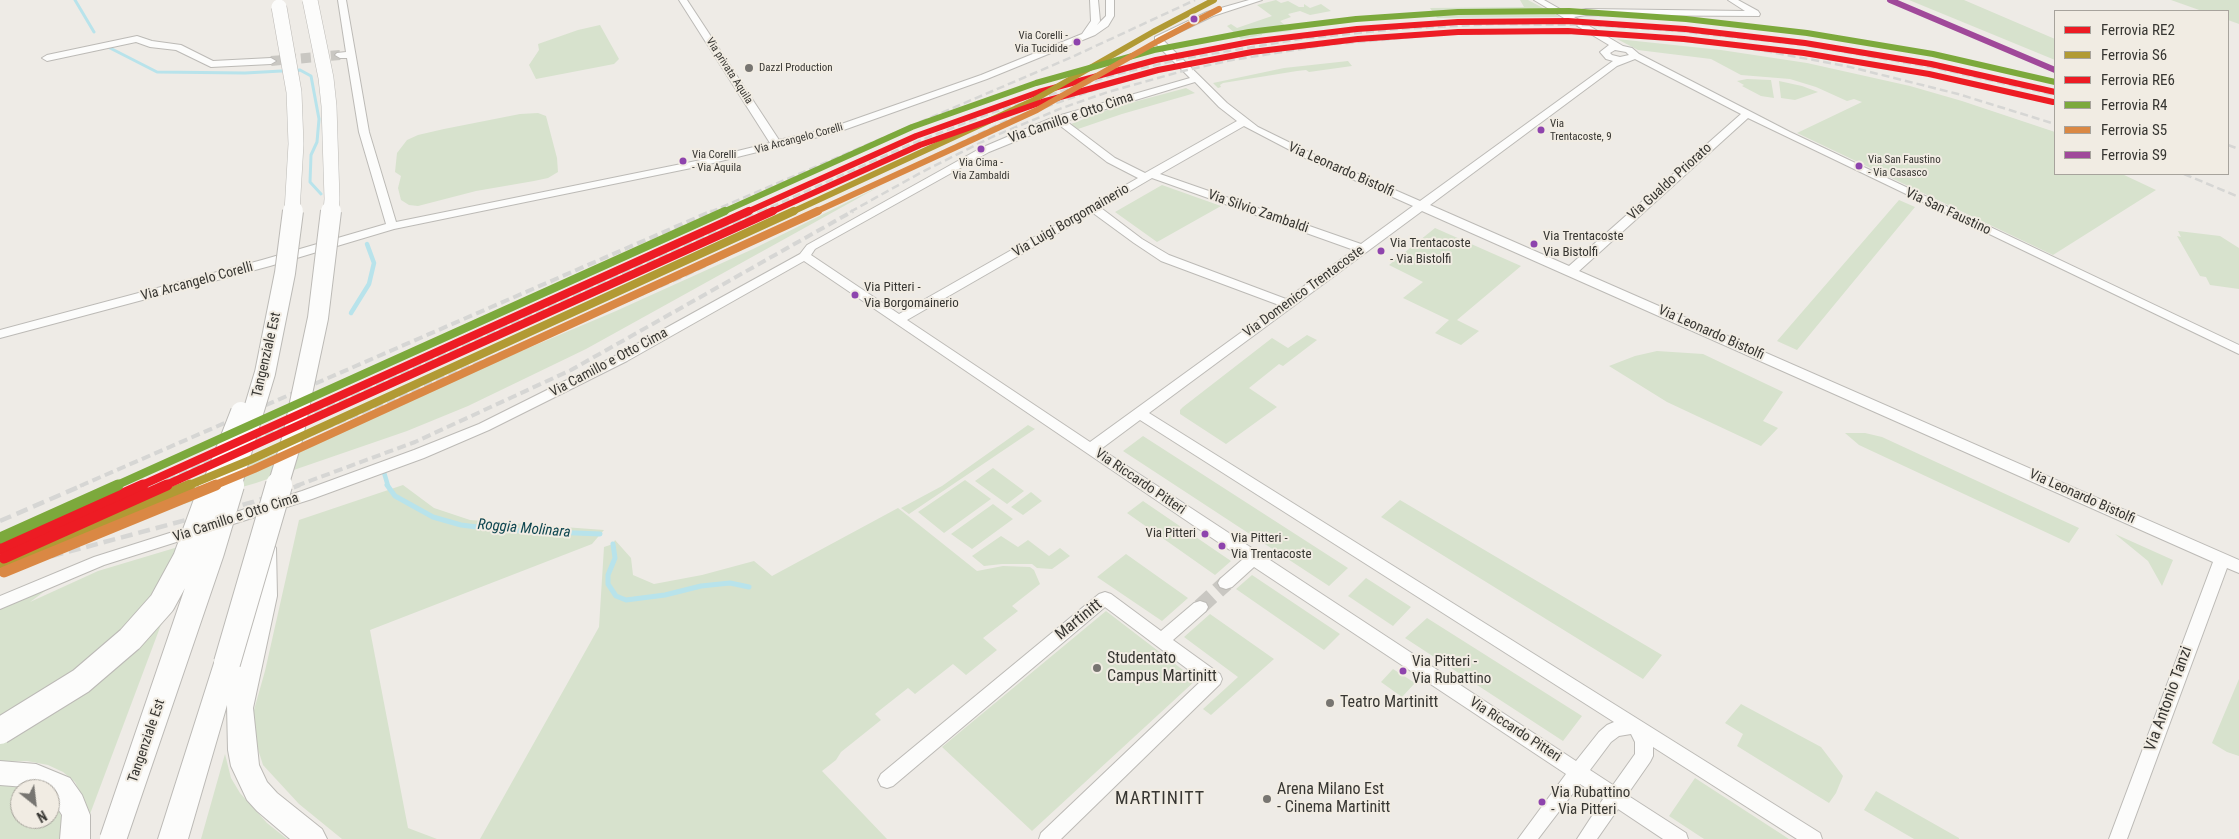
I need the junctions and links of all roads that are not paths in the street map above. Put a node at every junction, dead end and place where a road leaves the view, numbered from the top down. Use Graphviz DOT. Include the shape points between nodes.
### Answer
graph roads {
  1 [pos="310,0"];
  2 [pos="342,0"];
  3 [pos="683,0"];
  4 [pos="1258,0"];
  5 [pos="1538,0"];
  6 [pos="1732,0"];
  7 [pos="1108,1"];
  8 [pos="278,2"];
  9 [pos="1095,2"];
  10 [pos="1566,16"];
  11 [pos="1078,39"];
  12 [pos="1620,48"];
  13 [pos="351,54"];
  14 [pos="340,56"];
  15 [pos="1630,57"];
  16 [pos="47,58"];
  17 [pos="271,61"];
  18 [pos="1613,61"];
  19 [pos="1196,79"];
  20 [pos="1748,114"];
  21 [pos="1058,120"];
  22 [pos="1243,122"];
  23 [pos="776,143"];
  24 [pos="1150,176"];
  25 [pos="1422,205"];
  26 [pos="1094,208"];
  27 [pos="392,226"];
  28 [pos="1363,249"];
  29 [pos="804,256"];
  30 [pos="1570,270"];
  31 [pos="1288,304"];
  32 [pos="898,320"];
  33 [pos="0,334"];
  34 [pos="2239,350"];
  35 [pos="265,373"];
  36 [pos="1139,413"];
  37 [pos="1091,449"];
  38 [pos="264,543"];
  39 [pos="1254,558"];
  40 [pos="2222,560"];
  41 [pos="2239,567"];
  42 [pos="1226,582"];
  43 [pos="0,603"];
  44 [pos="1200,607"];
  45 [pos="1162,640"];
  46 [pos="1635,726"];
  47 [pos="0,731"];
  48 [pos="1578,772"];
  49 [pos="0,773"];
  50 [pos="887,780"];
  51 [pos="1616,797"];
  52 [pos="74,839"];
  53 [pos="113,839"];
  54 [pos="173,839"];
  55 [pos="312,839"];
  56 [pos="1048,839"];
  57 [pos="1528,839"];
  58 [pos="1586,839"];
  59 [pos="1679,839"];
  60 [pos="1813,839"];
  61 [pos="2118,839"];
  1 -- 38 [label="highway, bridge" via="326,78 332,199 323,288 305,386"];
  2 -- 13 [label="street"];
  3 -- 23 [label="street, Via privata Aquila"];
  4 -- 19 [label="street, Via Leonardo Bistolfi" via="1210,14 1158,39 1159,44"];
  5 -- 10 [label="street, Via San Faustino"];
  6 -- 10 [label="street" via="1756,14 1586,12"];
  7 -- 9 [label="street" via="1106,7"];
  7 -- 11 [label="street, Via Arcangelo Corelli" via="1110,16 1105,24"];
  8 -- 35 [label="highway, Tangenziale Est, bridge" via="294,92 295,176 285,273"];
  9 -- 11 [label="street" via="1095,24"];
  10 -- 12 [label="street, Via San Faustino"];
  11 -- 23 [label="street, Via Arcangelo Corelli" via="851,124"];
  12 -- 15 [label="street, Via San Faustino" via="1630,51"];
  12 -- 18 [label="street" via="1606,50"];
  13 -- 14 [label="street"];
  13 -- 27 [label="street" via="364,132"];
  15 -- 18 [label="street, Via Domenico Trentacoste"];
  15 -- 20 [label="street, Via San Faustino"];
  16 -- 17 [label="street" via="137,40 178,47 211,64"];
  18 -- 25 [label="street, Via Domenico Trentacoste"];
  19 -- 21 [label="street, Via Camillo e Otto Cima"];
  19 -- 22 [label="street, Via Leonardo Bistolfi"];
  20 -- 30 [label="street, Via Gualdo Priorato"];
  20 -- 34 [label="street, Via San Faustino"];
  21 -- 24 [label="street, Via Silvio Zambaldi" via="1118,165"];
  21 -- 29 [label="street, Via Camillo e Otto Cima" via="946,170 811,247"];
  22 -- 24 [label="street, Via Luigi Borgomainerio"];
  22 -- 25 [label="street, Via Leonardo Bistolfi" via="1280,143"];
  23 -- 27 [label="street, Via Arcangelo Corelli" via="701,163"];
  24 -- 26 [label="street, Via Luigi Borgomainerio"];
  24 -- 28 [label="street, Via Silvio Zambaldi"];
  25 -- 28 [label="street, Via Domenico Trentacoste"];
  25 -- 30 [label="street, Via Leonardo Bistolfi"];
  26 -- 31 [label="street" via="1165,258"];
  26 -- 32 [label="street, Via Luigi Borgomainerio"];
  27 -- 33 [label="street, Via Arcangelo Corelli" via="257,266"];
  28 -- 31 [label="street, Via Domenico Trentacoste"];
  29 -- 32 [label="street, Via Riccardo Pitteri"];
  29 -- 43 [label="street, Via Camillo e Otto Cima" via="622,358 484,427 307,495 100,561"];
  30 -- 40 [label="street, Via Leonardo Bistolfi"];
  31 -- 36 [label="street, Via Domenico Trentacoste"];
  32 -- 37 [label="street, Via Riccardo Pitteri"];
  35 -- 47 [label="highway, bridge" via="237,420 194,539 162,603 130,640 81,681"];
  35 -- 53 [label="highway, Tangenziale Est, bridge" via="211,552"];
  36 -- 37 [label="street, Via Domenico Trentacoste"];
  36 -- 46 [label="street"];
  37 -- 39 [label="street, Via Riccardo Pitteri"];
  38 -- 54 [label="highway, bridge"];
  38 -- 55 [label="highway" via="265,596 240,708 242,750 245,766 257,791"];
  39 -- 42 [label="street"];
  39 -- 48 [label="street, Via Riccardo Pitteri"];
  40 -- 41 [label="street, Via Leonardo Bistolfi"];
  40 -- 61 [label="street, Via Antonio Tanzi"];
  44 -- 45 [label="street"];
  45 -- 50 [label="street, Martinitt" via="1105,598"];
  45 -- 56 [label="street, Martinitt" via="1214,680"];
  46 -- 48 [label="street" via="1618,728 1605,737"];
  46 -- 51 [label="street" via="1644,741 1644,756"];
  46 -- 60 [label="street"];
  48 -- 51 [label="street, Via Riccardo Pitteri"];
  48 -- 57 [label="street"];
  49 -- 52 [label="highway" via="36,776 60,787 76,816"];
  51 -- 58 [label="street"];
  51 -- 59 [label="street"];
}
